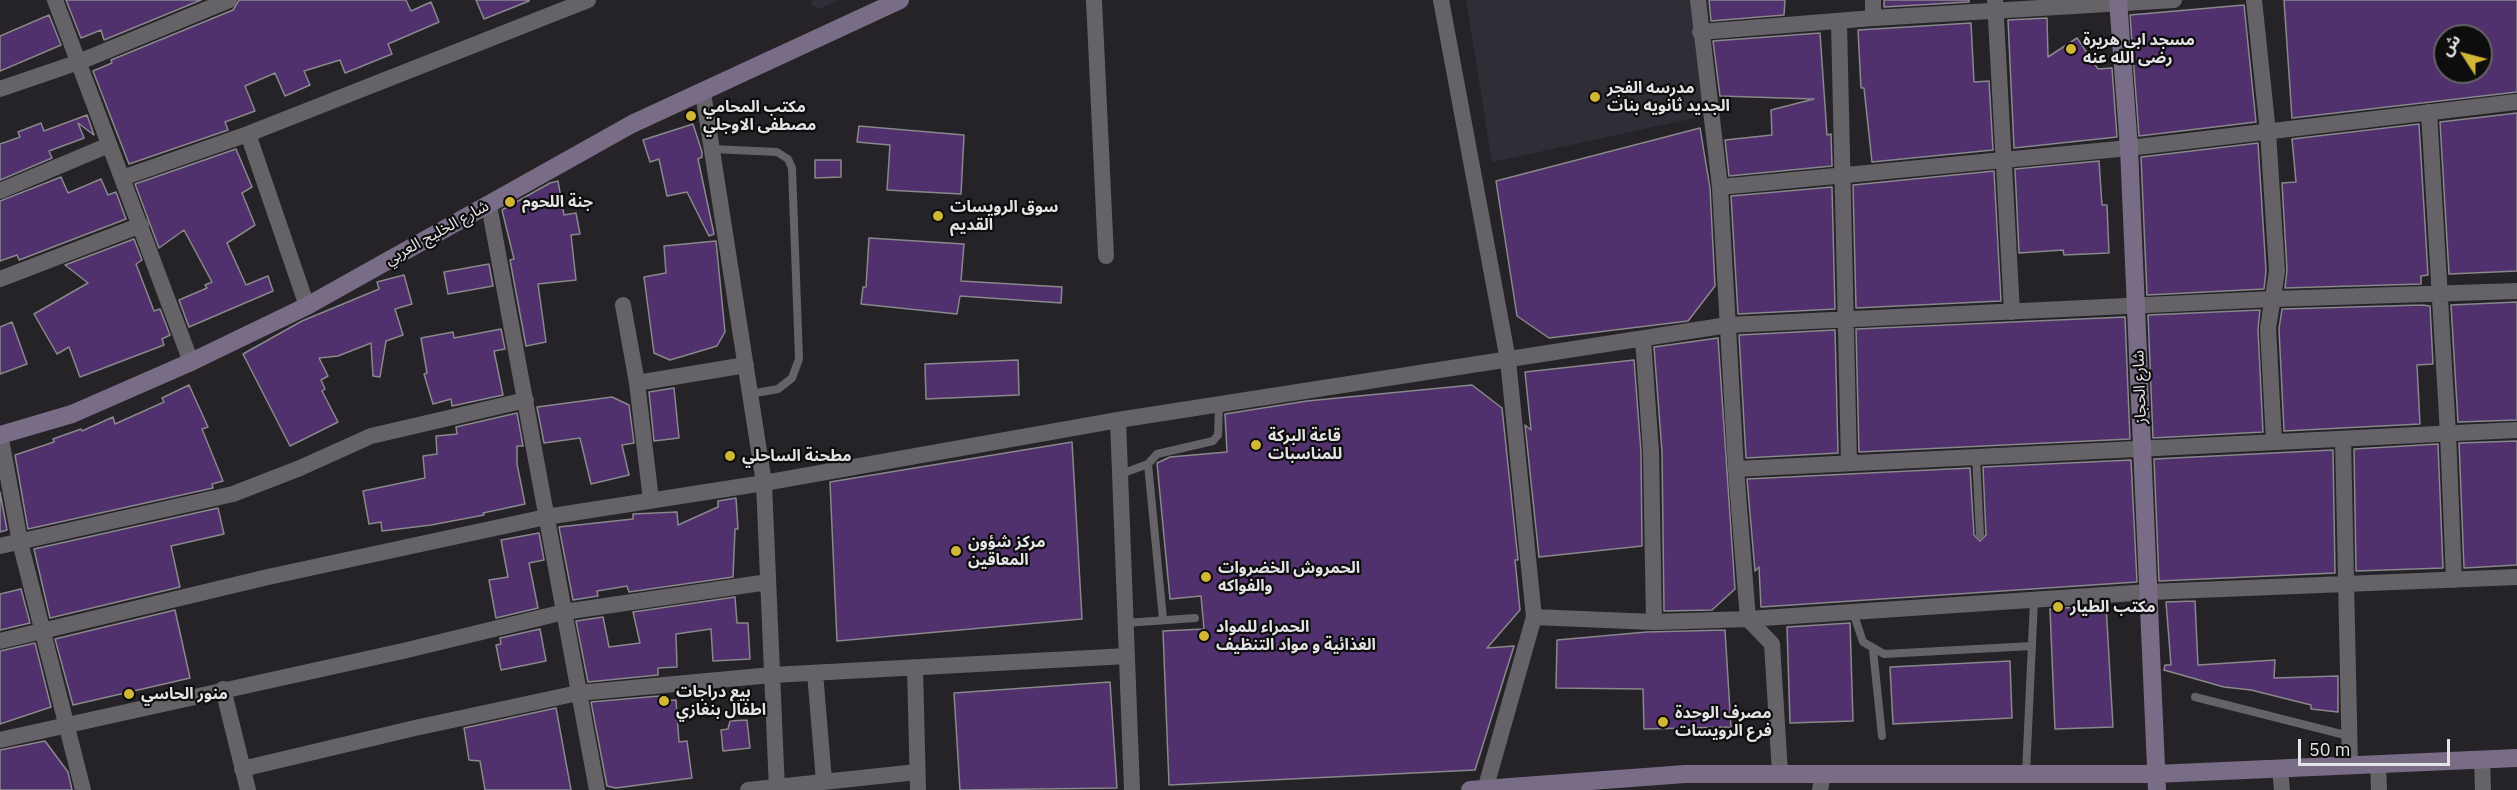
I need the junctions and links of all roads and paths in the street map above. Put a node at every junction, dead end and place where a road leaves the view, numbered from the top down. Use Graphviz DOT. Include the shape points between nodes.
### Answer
graph roads {
  1 [pos="55,0"];
  2 [pos="229,0"];
  3 [pos="588,0"];
  4 [pos="900,0"];
  5 [pos="1094,0"];
  6 [pos="1441,0"];
  7 [pos="1698,0"];
  8 [pos="1873,0"];
  9 [pos="2174,0"];
  10 [pos="2254,0"];
  11 [pos="2118,3"];
  12 [pos="1995,6"];
  13 [pos="1873,18"];
  14 [pos="1839,23"];
  15 [pos="1700,32"];
  16 [pos="79,62"];
  17 [pos="0,89"];
  18 [pos="704,93"];
  19 [pos="2517,102"];
  20 [pos="2430,112"];
  21 [pos="2268,132"];
  22 [pos="248,134"];
  23 [pos="109,145"];
  24 [pos="2129,148"];
  25 [pos="712,149"];
  26 [pos="2005,159"];
  27 [pos="1842,175"];
  28 [pos="122,178"];
  29 [pos="1720,187"];
  30 [pos="0,191"];
  31 [pos="489,205"];
  32 [pos="141,225"];
  33 [pos="1106,255"];
  34 [pos="0,279"];
  35 [pos="2517,291"];
  36 [pos="2440,294"];
  37 [pos="2273,298"];
  38 [pos="623,305"];
  39 [pos="2137,305"];
  40 [pos="307,306"];
  41 [pos="2012,312"];
  42 [pos="1846,319"];
  43 [pos="1728,325"];
  44 [pos="1643,339"];
  45 [pos="1508,360"];
  46 [pos="191,362"];
  47 [pos="746,365"];
  48 [pos="637,383"];
  49 [pos="750,394"];
  50 [pos="526,400"];
  51 [pos="1219,405"];
  52 [pos="1118,420"];
  53 [pos="2517,430"];
  54 [pos="2448,434"];
  55 [pos="0,435"];
  56 [pos="2343,439"];
  57 [pos="2274,442"];
  58 [pos="2143,449"];
  59 [pos="1976,458"];
  60 [pos="1849,463"];
  61 [pos="1148,464"];
  62 [pos="1736,469"];
  63 [pos="1120,474"];
  64 [pos="764,483"];
  65 [pos="651,500"];
  66 [pos="546,517"];
  67 [pos="1980,535"];
  68 [pos="20,542"];
  69 [pos="0,546"];
  70 [pos="2517,577"];
  71 [pos="2454,580"];
  72 [pos="768,582"];
  73 [pos="2346,584"];
  74 [pos="2149,592"];
  75 [pos="2034,600"];
  76 [pos="564,612"];
  77 [pos="1853,612"];
  78 [pos="1534,617"];
  79 [pos="1195,618"];
  80 [pos="1163,619"];
  81 [pos="1748,619"];
  82 [pos="1654,622"];
  83 [pos="1126,623"];
  84 [pos="43,632"];
  85 [pos="0,641"];
  86 [pos="2032,646"];
  87 [pos="1873,650"];
  88 [pos="1127,656"];
  89 [pos="915,668"];
  90 [pos="815,673"];
  91 [pos="772,675"];
  92 [pos="223,689"];
  93 [pos="578,693"];
  94 [pos="2195,697"];
  95 [pos="68,725"];
  96 [pos="1882,736"];
  97 [pos="2349,736"];
  98 [pos="0,740"];
  99 [pos="2517,758"];
  100 [pos="2482,760"];
  101 [pos="2378,765"];
  102 [pos="2350,766"];
  103 [pos="242,769"];
  104 [pos="2280,769"];
  105 [pos="917,772"];
  106 [pos="1780,773"];
  107 [pos="2026,773"];
  108 [pos="824,781"];
  109 [pos="1821,782"];
  110 [pos="2156,782"];
  111 [pos="1633,785"];
  112 [pos="777,788"];
  113 [pos="1480,789"];
  114 [pos="83,790"];
  115 [pos="248,790"];
  116 [pos="597,790"];
  117 [pos="748,790"];
  118 [pos="918,790"];
  119 [pos="1132,790"];
  120 [pos="2282,790"];
  121 [pos="2379,790"];
  122 [pos="2484,790"];
  1 -- 16 [label="street"];
  2 -- 16 [label="street"];
  3 -- 22 [label="street"];
  4 -- 18 [label="main road, شارع الخليج العربي"];
  5 -- 33 [label="street"];
  6 -- 45 [label="street"];
  7 -- 15 [label="street"];
  8 -- 13 [label="street"];
  9 -- 11 [label="street"];
  10 -- 21 [label="street"];
  11 -- 12 [label="street"];
  11 -- 24 [label="main road, شارع الحجاز"];
  12 -- 13 [label="street"];
  12 -- 26 [label="street"];
  13 -- 14 [label="street"];
  14 -- 15 [label="street"];
  14 -- 27 [label="street"];
  15 -- 29 [label="street"];
  16 -- 17 [label="street"];
  16 -- 23 [label="street"];
  18 -- 25 [label="street"];
  18 -- 31 [label="main road, شارع الخليج العربي" via="632,124"];
  19 -- 20 [label="street"];
  20 -- 21 [label="street"];
  20 -- 36 [label="street"];
  21 -- 24 [label="street"];
  21 -- 37 [label="street" via="2277,271"];
  22 -- 28 [label="street"];
  22 -- 40 [label="street"];
  23 -- 28 [label="street"];
  23 -- 30 [label="street"];
  24 -- 26 [label="street"];
  24 -- 39 [label="main road, شارع الحجاز"];
  25 -- 47 [label="street"];
  25 -- 49 [label="lane" via="777,152 788,159 792,168 799,359 792,378 778,389"];
  26 -- 27 [label="street"];
  26 -- 41 [label="street"];
  27 -- 29 [label="street"];
  27 -- 42 [label="street"];
  28 -- 32 [label="street"];
  29 -- 43 [label="street"];
  31 -- 40 [label="main road, شارع الخليج العربي"];
  31 -- 50 [label="street"];
  32 -- 34 [label="street"];
  32 -- 46 [label="street"];
  35 -- 36 [label="street"];
  36 -- 37 [label="street"];
  36 -- 54 [label="street"];
  37 -- 39 [label="street"];
  37 -- 57 [label="street" via="2268,328"];
  38 -- 48 [label="street"];
  39 -- 41 [label="street"];
  39 -- 58 [label="main road, شارع الحجاز"];
  40 -- 46 [label="main road, شارع الخليج العربي"];
  41 -- 42 [label="street"];
  42 -- 43 [label="street"];
  42 -- 60 [label="street"];
  43 -- 44 [label="street"];
  43 -- 62 [label="street"];
  44 -- 45 [label="street"];
  44 -- 82 [label="street" via="1651,452"];
  45 -- 51 [label="street"];
  45 -- 78 [label="street"];
  46 -- 55 [label="main road, شارع الخليج العربي" via="72,414"];
  47 -- 48 [label="street"];
  47 -- 49 [label="street"];
  48 -- 65 [label="street"];
  49 -- 64 [label="street"];
  50 -- 66 [label="street"];
  50 -- 68 [label="street" via="371,436 233,494"];
  51 -- 52 [label="street"];
  51 -- 61 [label="lane" via="1218,435 1213,441 1156,454"];
  52 -- 63 [label="street"];
  52 -- 64 [label="street"];
  53 -- 54 [label="street"];
  54 -- 56 [label="street"];
  54 -- 71 [label="street"];
  55 -- 68 [label="street"];
  56 -- 57 [label="street"];
  56 -- 73 [label="street"];
  57 -- 58 [label="street"];
  58 -- 59 [label="street"];
  58 -- 74 [label="main road, شارع الحجاز"];
  59 -- 60 [label="street"];
  59 -- 67 [label="lane"];
  60 -- 62 [label="street"];
  61 -- 63 [label="lane"];
  61 -- 80 [label="lane"];
  62 -- 81 [label="street"];
  63 -- 83 [label="street"];
  64 -- 65 [label="street"];
  64 -- 72 [label="street"];
  65 -- 66 [label="street"];
  66 -- 76 [label="street"];
  66 -- 84 [label="street" via="268,577"];
  68 -- 69 [label="street"];
  68 -- 84 [label="street"];
  70 -- 71 [label="street"];
  71 -- 73 [label="street"];
  72 -- 76 [label="street"];
  72 -- 91 [label="street"];
  73 -- 74 [label="street"];
  73 -- 97 [label="street"];
  74 -- 75 [label="street"];
  74 -- 110 [label="main road, شارع الحجاز"];
  75 -- 77 [label="street"];
  75 -- 86 [label="lane"];
  76 -- 92 [label="street"];
  76 -- 93 [label="street"];
  77 -- 81 [label="street"];
  77 -- 87 [label="lane" via="1863,642"];
  78 -- 82 [label="street"];
  78 -- 113 [label="street"];
  79 -- 80 [label="lane"];
  80 -- 83 [label="lane"];
  81 -- 82 [label="street"];
  81 -- 106 [label="street" via="1772,644"];
  83 -- 88 [label="street"];
  84 -- 85 [label="street"];
  84 -- 95 [label="street"];
  86 -- 87 [label="lane" via="1884,654"];
  86 -- 107 [label="lane"];
  87 -- 96 [label="lane"];
  88 -- 89 [label="street"];
  88 -- 119 [label="street"];
  89 -- 90 [label="street"];
  89 -- 105 [label="street"];
  90 -- 91 [label="street"];
  90 -- 108 [label="street"];
  91 -- 93 [label="street"];
  91 -- 112 [label="street"];
  92 -- 95 [label="street"];
  92 -- 103 [label="street"];
  93 -- 103 [label="street"];
  93 -- 116 [label="street"];
  94 -- 97 [label="lane"];
  95 -- 98 [label="street"];
  95 -- 114 [label="street"];
  97 -- 102 [label="street"];
  99 -- 100 [label="main road"];
  100 -- 101 [label="main road"];
  100 -- 122 [label="street"];
  101 -- 102 [label="main road"];
  101 -- 121 [label="street"];
  102 -- 104 [label="main road"];
  103 -- 115 [label="street"];
  104 -- 110 [label="main road"];
  104 -- 120 [label="street"];
  105 -- 108 [label="street"];
  105 -- 118 [label="street"];
  106 -- 109 [label="main road"];
  106 -- 111 [label="main road" via="1685,774"];
  107 -- 109 [label="main road"];
  107 -- 110 [label="main road"];
  108 -- 112 [label="street"];
  111 -- 113 [label="main road"];
  112 -- 117 [label="street"];
}
